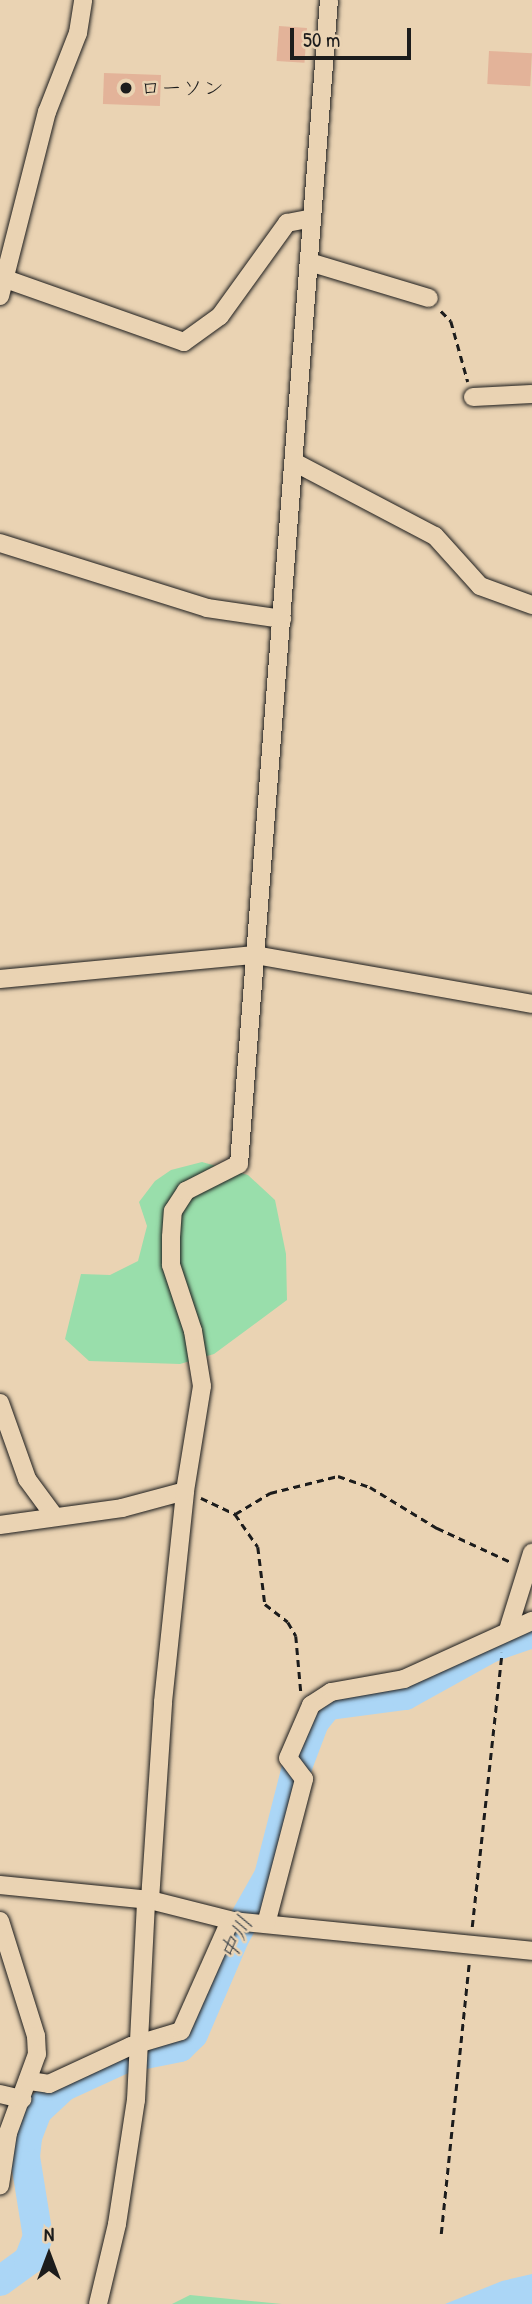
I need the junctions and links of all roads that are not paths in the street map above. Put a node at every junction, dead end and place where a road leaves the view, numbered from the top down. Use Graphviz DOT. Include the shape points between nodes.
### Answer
graph roads {
  1 [pos="83,0"];
  2 [pos="328,0"];
  3 [pos="312,218"];
  4 [pos="309,262"];
  5 [pos="2,277"];
  6 [pos="0,296"];
  7 [pos="429,298"];
  8 [pos="532,394"];
  9 [pos="473,397"];
  10 [pos="294,462"];
  11 [pos="0,543"];
  12 [pos="532,605"];
  13 [pos="282,620"];
  14 [pos="255,955"];
  15 [pos="0,979"];
  16 [pos="532,1004"];
  17 [pos="0,1403"];
  18 [pos="185,1491"];
  19 [pos="55,1517"];
  20 [pos="0,1525"];
  21 [pos="530,1561"];
  22 [pos="532,1621"];
  23 [pos="508,1630"];
  24 [pos="0,1885"];
  25 [pos="148,1900"];
  26 [pos="0,1921"];
  27 [pos="245,1922"];
  28 [pos="532,1951"];
  29 [pos="142,2043"];
  30 [pos="30,2081"];
  31 [pos="0,2094"];
  32 [pos="22,2099"];
  33 [pos="0,2185"];
  34 [pos="98,2304"];
  1 -- 5 [label="street" via="78,33 47,112"];
  2 -- 3 [label="street"];
  3 -- 4 [label="street"];
  3 -- 5 [label="street" via="288,223 220,316 184,342"];
  4 -- 7 [label="street"];
  4 -- 10 [label="street"];
  5 -- 6 [label="street"];
  8 -- 9 [label="street"];
  10 -- 12 [label="street" via="435,536 480,586"];
  10 -- 13 [label="street"];
  11 -- 13 [label="street" via="206,608"];
  13 -- 14 [label="street"];
  14 -- 15 [label="street"];
  14 -- 16 [label="street"];
  14 -- 18 [label="street" via="239,1164 199,1181 173,1211 171,1265 201,1369"];
  17 -- 19 [label="street" via="27,1479"];
  18 -- 19 [label="street" via="122,1508"];
  18 -- 25 [label="street"];
  19 -- 20 [label="street"];
  21 -- 23 [label="street"];
  22 -- 23 [label="street"];
  23 -- 27 [label="street" via="404,1679 331,1692 311,1705 302,1724 296,1768"];
  24 -- 25 [label="street"];
  25 -- 27 [label="street"];
  25 -- 29 [label="street"];
  26 -- 30 [label="street" via="36,2036"];
  27 -- 28 [label="street"];
  27 -- 29 [label="street" via="181,2031"];
  29 -- 30 [label="street" via="49,2084"];
  29 -- 34 [label="street" via="117,2224"];
  30 -- 32 [label="street"];
  31 -- 32 [label="street"];
  32 -- 33 [label="street" via="8,2133"];
}
